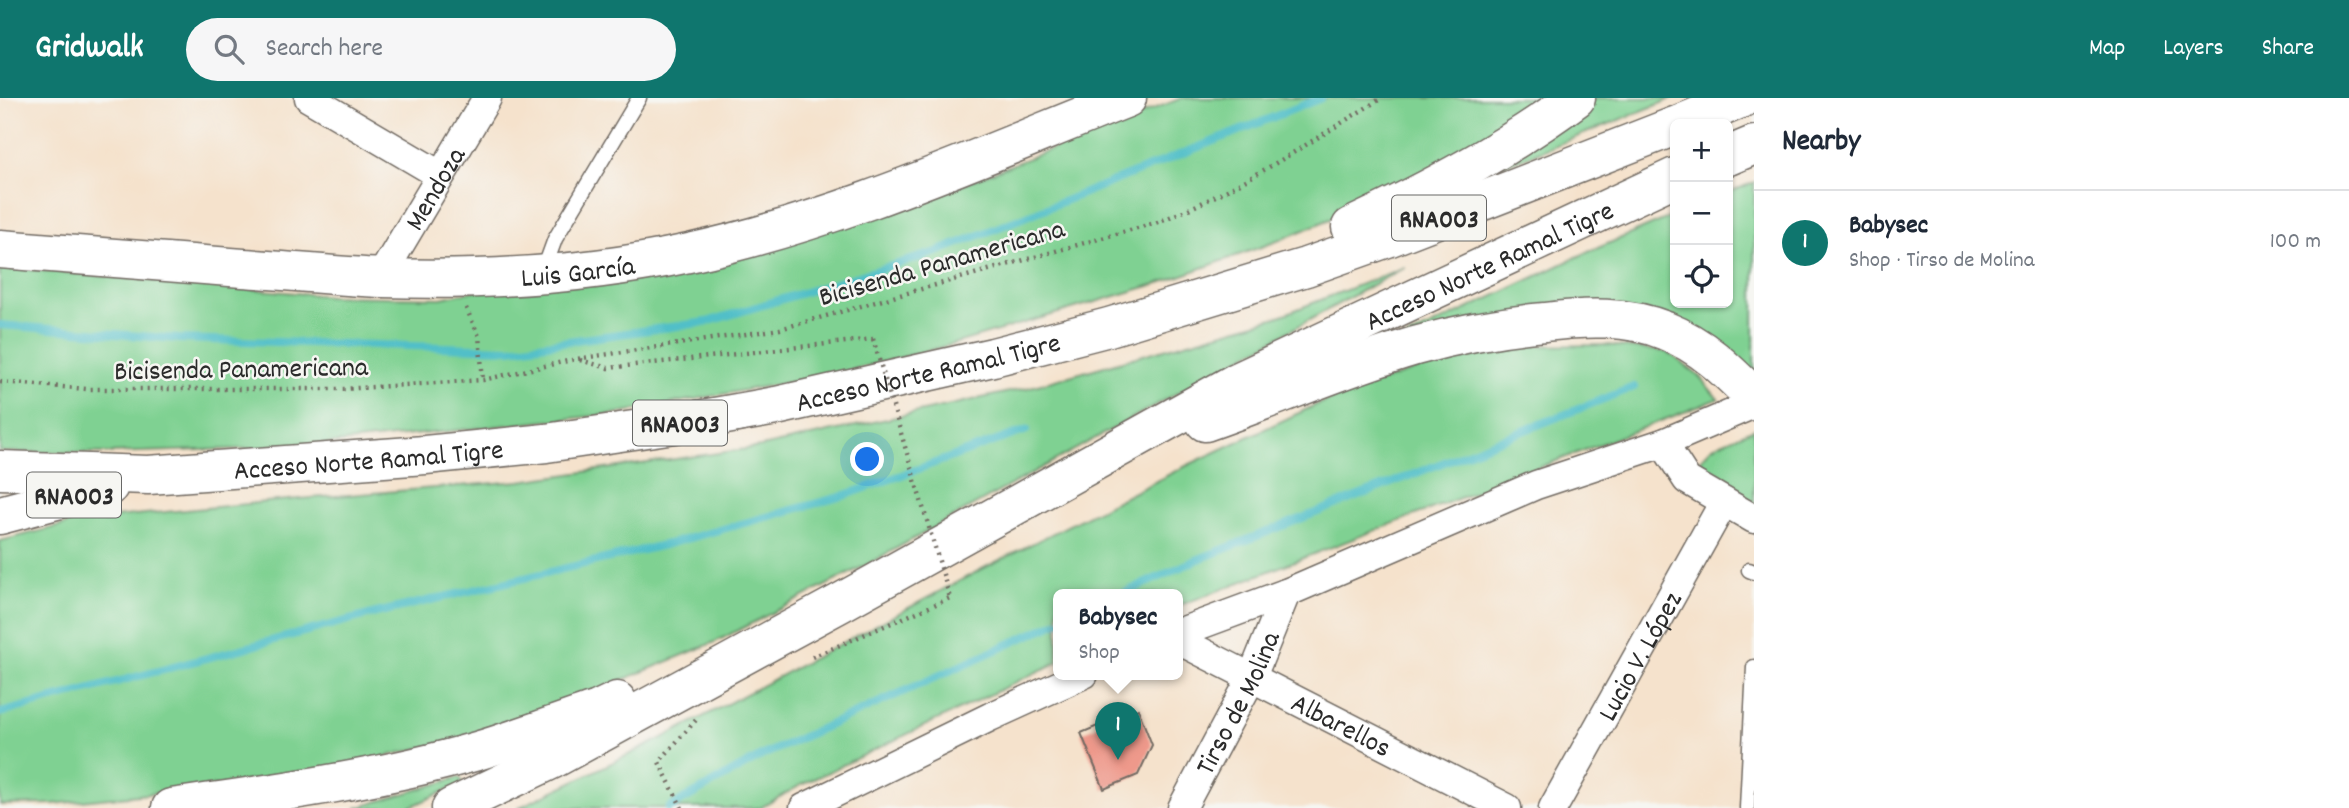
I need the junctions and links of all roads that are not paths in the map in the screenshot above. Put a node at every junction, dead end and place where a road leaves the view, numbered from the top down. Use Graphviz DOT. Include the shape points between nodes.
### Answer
graph roads {
  1 [pos="309,98"];
  2 [pos="487,98"];
  3 [pos="639,98"];
  4 [pos="1576,98"];
  5 [pos="1744,98"];
  6 [pos="1101,102"];
  7 [pos="1693,119"];
  8 [pos="1670,128"];
  9 [pos="1754,145"];
  10 [pos="1733,154"];
  11 [pos="440,175"];
  12 [pos="1670,179"];
  13 [pos="0,249"];
  14 [pos="542,274"];
  15 [pos="380,278"];
  16 [pos="1200,299"];
  17 [pos="1754,397"];
  18 [pos="1754,404"];
  19 [pos="1663,443"];
  20 [pos="1094,460"];
  21 [pos="0,470"];
  22 [pos="148,475"];
  23 [pos="1724,502"];
  24 [pos="0,515"];
  25 [pos="1754,519"];
  26 [pos="1286,593"];
  27 [pos="840,603"];
  28 [pos="1183,631"];
  29 [pos="1183,642"];
  30 [pos="1754,667"];
  31 [pos="1252,677"];
  32 [pos="1071,680"];
  33 [pos="171,808"];
  34 [pos="451,808"];
  35 [pos="804,808"];
  36 [pos="1182,808"];
  37 [pos="1507,808"];
  38 [pos="1553,808"];
  39 [pos="1747,808"];
  1 -- 11 [label="street"];
  2 -- 11 [label="street, Mendoza"];
  3 -- 14 [label="lane" via="555,239"];
  4 -- 16 [label="main road" via="1515,141 1435,187"];
  5 -- 7 [label="main road, Acceso Norte Ramal Tigre / RNA003"];
  6 -- 14 [label="main road, Luis García" via="1028,140 790,228 688,254"];
  8 -- 16 [label="main road, Acceso Norte Ramal Tigre / RNA003" via="1390,237"];
  9 -- 10 [label="main road"];
  11 -- 15 [label="street, Mendoza"];
  12 -- 20 [label="main road, Acceso Norte Ramal Tigre / RNA003" via="1237,382"];
  13 -- 15 [label="main road, Luis García"];
  14 -- 15 [label="main road, Luis García" via="484,279"];
  16 -- 22 [label="main road, Acceso Norte Ramal Tigre / RNA003" via="993,357 681,423 546,443"];
  17 -- 20 [label="main road" via="1717,360 1664,330 1619,320 1571,319 1499,327 1415,346"];
  18 -- 19 [label="street"];
  19 -- 23 [label="street" via="1687,480"];
  19 -- 26 [label="street" via="1536,485"];
  20 -- 27 [label="main road, Acceso Norte Ramal Tigre / RNA003"];
  21 -- 22 [label="main road"];
  22 -- 24 [label="main road, RNA003"];
  23 -- 25 [label="street"];
  23 -- 38 [label="street, Lucio V. López"];
  26 -- 28 [label="street"];
  26 -- 31 [label="street, Tirso de Molina"];
  27 -- 33 [label="main road" via="598,710 477,751 333,783"];
  27 -- 34 [label="main road, Acceso Norte Ramal Tigre / RNA003" via="553,759"];
  29 -- 31 [label="street, Albarellos"];
  30 -- 39 [label="lane"];
  31 -- 36 [label="street, Tirso de Molina"];
  31 -- 37 [label="street, Albarellos"];
  32 -- 35 [label="street"];
}
